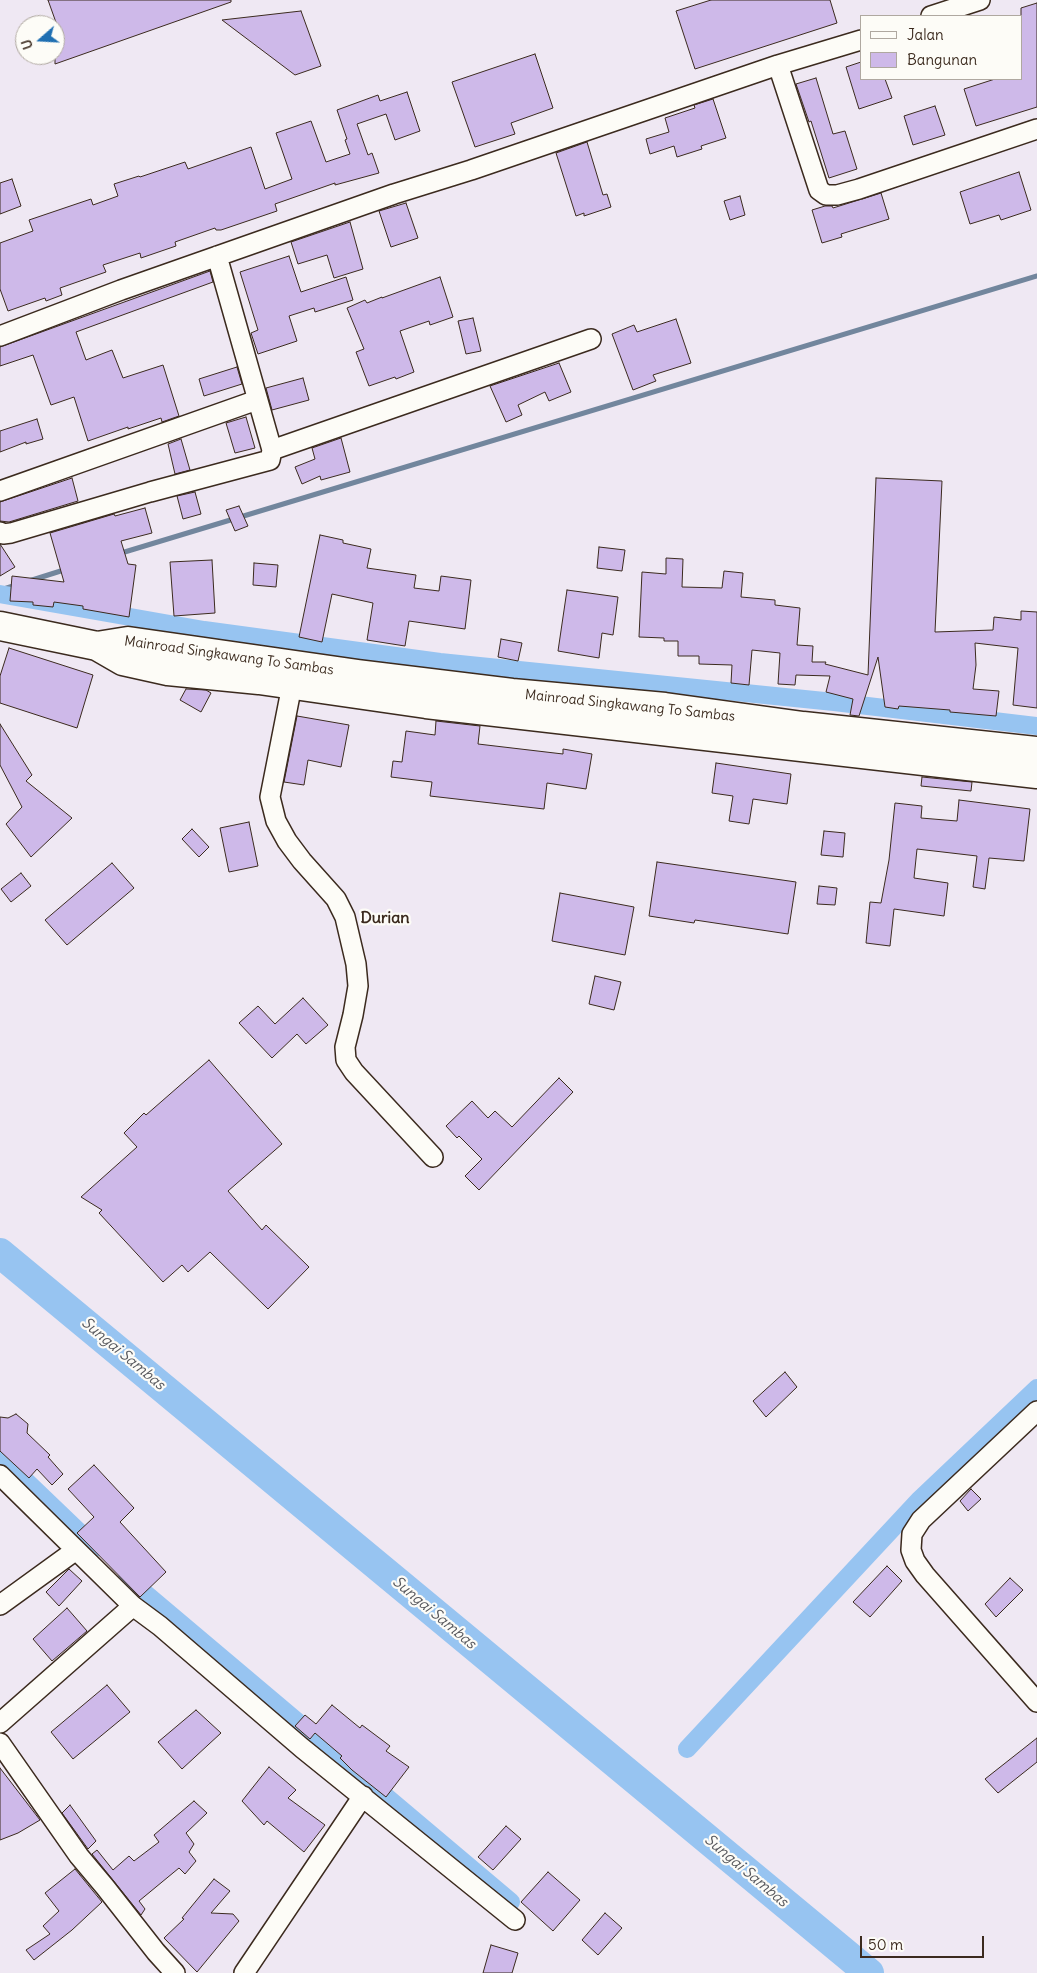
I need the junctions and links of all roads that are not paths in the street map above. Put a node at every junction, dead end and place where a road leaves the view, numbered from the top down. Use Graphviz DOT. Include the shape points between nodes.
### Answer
graph roads {
  1 [pos="980,0"];
  2 [pos="935,15"];
  3 [pos="860,40"];
  4 [pos="778,65"];
  5 [pos="1037,129"];
  6 [pos="217,256"];
  7 [pos="0,336"];
  8 [pos="591,339"];
  9 [pos="257,400"];
  10 [pos="272,450"];
  11 [pos="0,491"];
  12 [pos="0,532"];
  13 [pos="0,626"];
  14 [pos="97,646"];
  15 [pos="292,685"];
  16 [pos="662,719"];
  17 [pos="1037,751"];
  18 [pos="1037,774"];
  19 [pos="433,1157"];
  20 [pos="1037,1411"];
  21 [pos="0,1475"];
  22 [pos="76,1550"];
  23 [pos="0,1606"];
  24 [pos="133,1606"];
  25 [pos="1037,1702"];
  26 [pos="0,1723"];
  27 [pos="0,1743"];
  28 [pos="364,1796"];
  29 [pos="516,1920"];
  30 [pos="175,1973"];
  31 [pos="244,1973"];
  1 -- 2 [label="street"];
  3 -- 4 [label="street"];
  4 -- 5 [label="street" via="819,190 826,195 867,186"];
  4 -- 6 [label="street"];
  6 -- 7 [label="street"];
  6 -- 9 [label="street"];
  8 -- 10 [label="street"];
  9 -- 10 [label="street"];
  9 -- 11 [label="street"];
  10 -- 12 [label="street" via="270,460 263,464 150,492 11,533"];
  13 -- 14 [label="highway"];
  14 -- 15 [label="highway, Mainroad Singkawang To Sambas" via="123,662 142,667"];
  14 -- 16 [label="highway, Mainroad Singkawang To Sambas" via="128,641 547,697"];
  15 -- 16 [label="highway, Mainroad Singkawang To Sambas" via="371,697"];
  15 -- 19 [label="street" via="270,797 276,821 288,841 336,899 346,917 358,986 345,1047 346,1060"];
  16 -- 17 [label="highway, Mainroad Singkawang To Sambas" via="803,726"];
  16 -- 18 [label="highway, Mainroad Singkawang To Sambas"];
  20 -- 25 [label="street" via="921,1520 912,1534 911,1550 925,1574"];
  21 -- 22 [label="street"];
  22 -- 23 [label="street"];
  22 -- 24 [label="street"];
  24 -- 26 [label="street"];
  24 -- 28 [label="street"];
  27 -- 30 [label="street" via="79,1856"];
  28 -- 29 [label="street"];
  28 -- 31 [label="street"];
}
